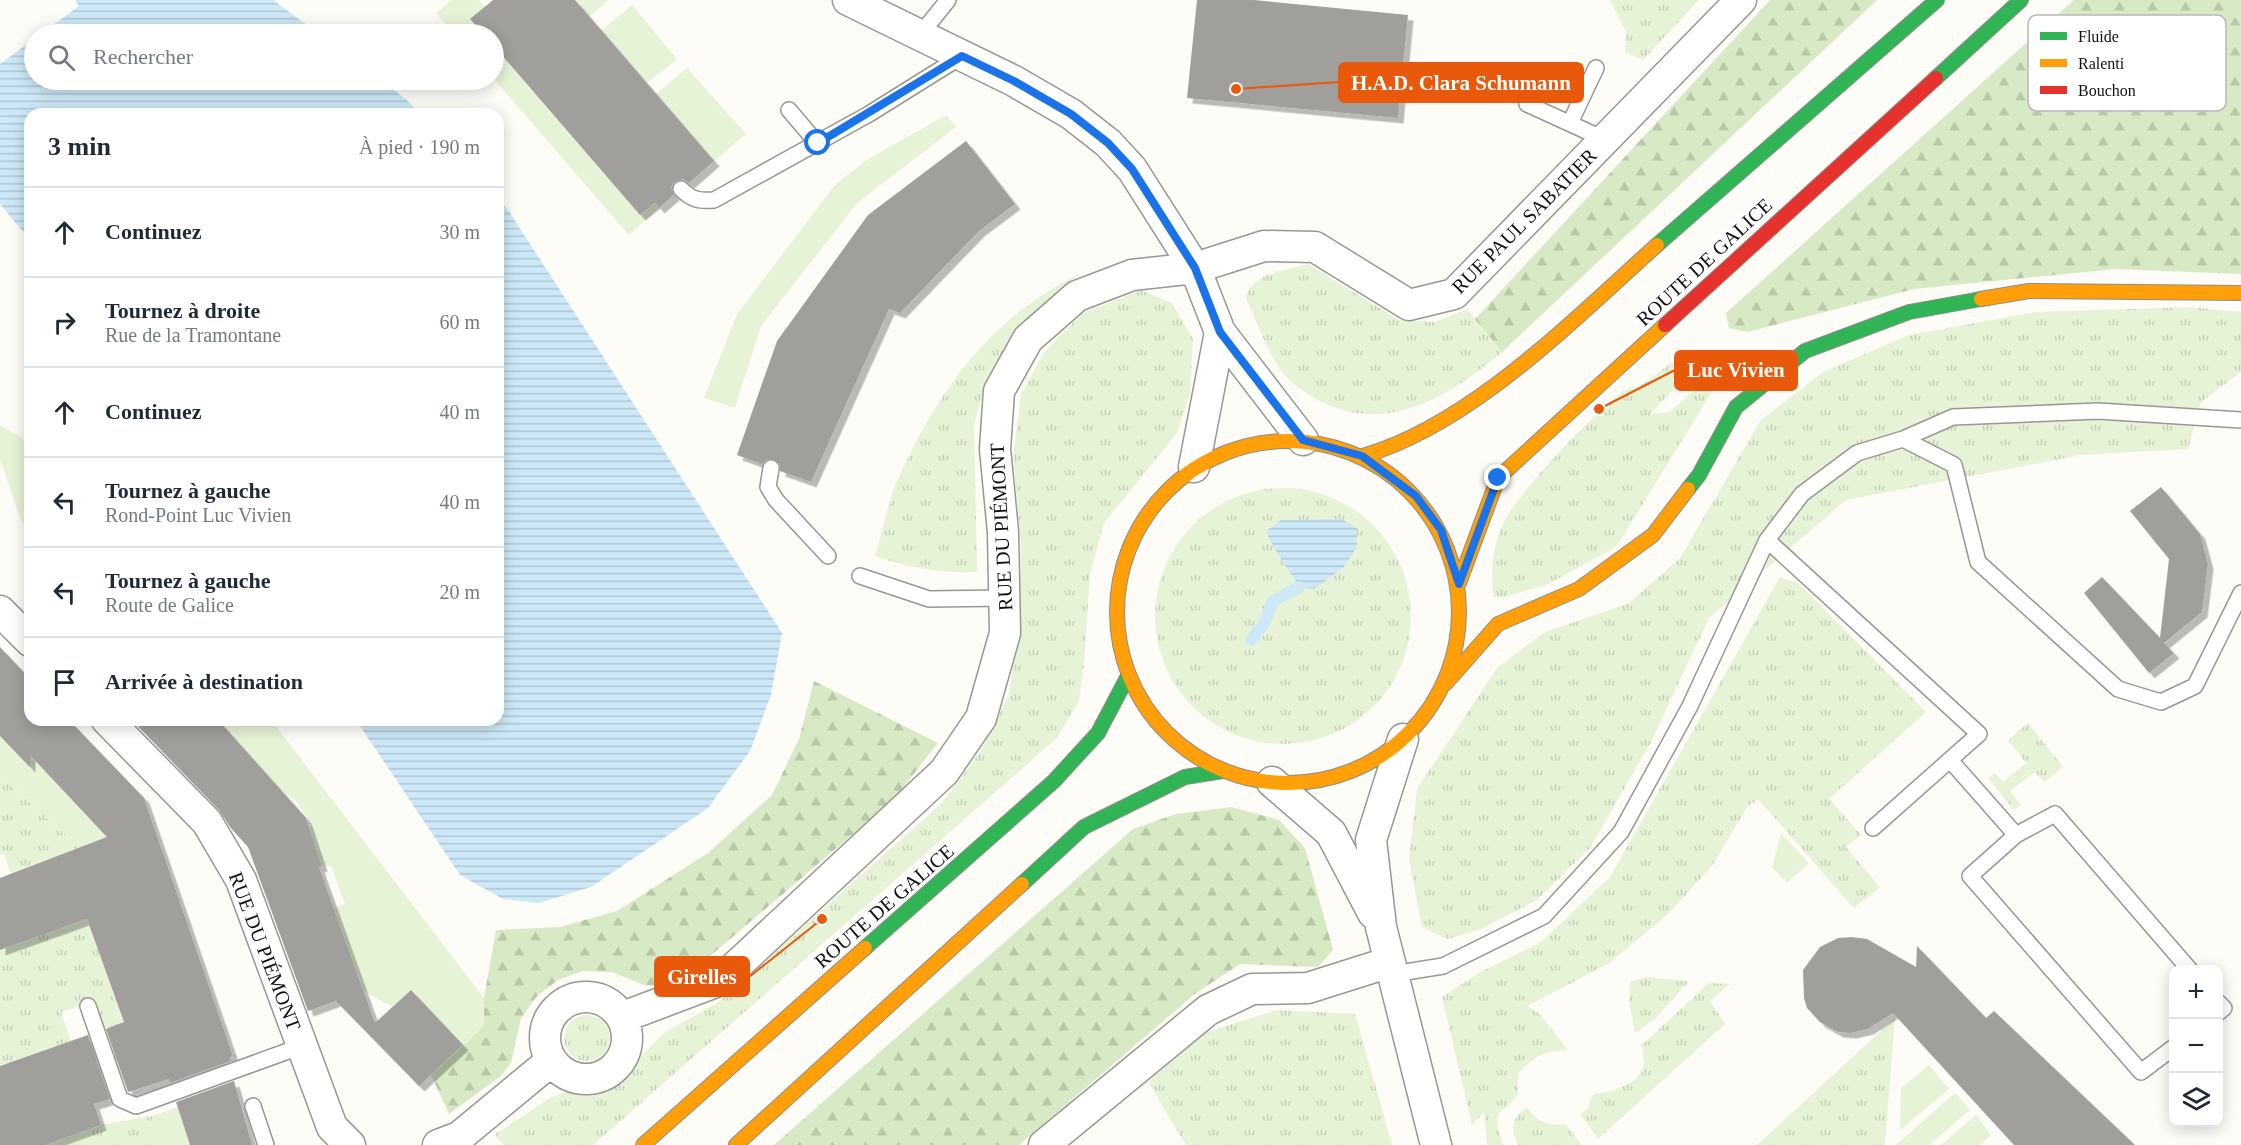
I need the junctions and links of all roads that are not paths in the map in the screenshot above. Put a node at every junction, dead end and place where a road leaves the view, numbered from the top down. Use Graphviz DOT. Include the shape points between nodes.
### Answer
graph roads {
  1 [pos="848,0"];
  2 [pos="948,0"];
  3 [pos="1741,0"];
  4 [pos="1937,0"];
  5 [pos="2020,0"];
  6 [pos="919,36"];
  7 [pos="962,56"];
  8 [pos="1596,68"];
  9 [pos="1527,104"];
  10 [pos="789,110"];
  11 [pos="1570,123"];
  12 [pos="1606,140"];
  13 [pos="818,143"];
  14 [pos="681,189"];
  15 [pos="1195,268"];
  16 [pos="2241,293"];
  17 [pos="1220,332"];
  18 [pos="2241,420"];
  19 [pos="1903,439"];
  20 [pos="1303,440"];
  21 [pos="1362,456"];
  22 [pos="1194,467"];
  23 [pos="771,468"];
  24 [pos="1767,540"];
  25 [pos="828,556"];
  26 [pos="860,576"];
  27 [pos="1459,584"];
  28 [pos="2241,593"];
  29 [pos="1006,598"];
  30 [pos="0,611"];
  31 [pos="24,635"];
  32 [pos="1128,676"];
  33 [pos="1446,683"];
  34 [pos="113,726"];
  35 [pos="1403,740"];
  36 [pos="1950,760"];
  37 [pos="1223,771"];
  38 [pos="1272,782"];
  39 [pos="1873,828"];
  40 [pos="2016,835"];
  41 [pos="1381,927"];
  42 [pos="2187,965"];
  43 [pos="1391,968"];
  44 [pos="88,1006"];
  45 [pos="623,1017"];
  46 [pos="302,1046"];
  47 [pos="2169,1051"];
  48 [pos="551,1061"];
  49 [pos="254,1106"];
  50 [pos="266,1145"];
  51 [pos="350,1145"];
  52 [pos="438,1145"];
  53 [pos="642,1145"];
  54 [pos="736,1145"];
  55 [pos="1044,1145"];
  56 [pos="1436,1145"];
  1 -- 6 [label="street"];
  2 -- 6 [label="lane"];
  3 -- 12 [label="street, RUE PAUL SABATIER"];
  4 -- 21 [label="main road, ROUTE DE GALICE" via="1497,386 1395,447"];
  5 -- 27 [label="main road, ROUTE DE GALICE" via="1498,478"];
  6 -- 7 [label="street"];
  7 -- 13 [label="lane"];
  7 -- 15 [label="street" via="1071,114 1108,143 1132,169"];
  8 -- 11 [label="lane"];
  9 -- 11 [label="lane"];
  10 -- 13 [label="lane"];
  11 -- 12 [label="lane"];
  12 -- 15 [label="street, RUE PAUL SABATIER" via="1454,294 1409,305 1315,247 1264,246"];
  13 -- 14 [label="lane" via="714,200 691,198"];
  15 -- 17 [label="street"];
  15 -- 29 [label="street, RUE DU PIÉMONT" via="1132,275 1077,296 1028,339 999,391 994,449 1004,532"];
  16 -- 33 [label="main road" via="2029,291 1908,312 1805,351 1736,407 1698,475 1653,535 1580,589 1498,624"];
  17 -- 20 [label="street"];
  17 -- 22 [label="street"];
  18 -- 19 [label="lane" via="2098,411 1953,417"];
  19 -- 24 [label="lane" via="1857,453 1802,494"];
  19 -- 28 [label="lane" via="1954,465 1978,562 2118,689 2161,702 2195,686"];
  20 -- 21 [label="main road"];
  20 -- 22 [label="main road" via="1241,446"];
  21 -- 27 [label="main road" via="1416,496 1441,530"];
  22 -- 32 [label="main road" via="1170,486 1140,524 1120,573 1116,624"];
  23 -- 25 [label="lane" via="768,487 776,500"];
  24 -- 36 [label="lane" via="1979,734"];
  24 -- 43 [label="lane" via="1690,706 1622,832 1544,916 1443,966"];
  26 -- 29 [label="lane" via="929,598"];
  27 -- 33 [label="main road" via="1460,631"];
  29 -- 45 [label="street, RUE DU PIÉMONT" via="1005,633 981,718 944,772 721,980"];
  30 -- 31 [label="street"];
  32 -- 37 [label="main road" via="1153,718 1188,752"];
  32 -- 53 [label="main road, ROUTE DE GALICE" via="1098,733 1054,781"];
  33 -- 35 [label="main road"];
  34 -- 46 [label="street, RUE DU PIÉMONT" via="207,822 242,880"];
  35 -- 38 [label="main road" via="1364,766 1332,777"];
  35 -- 41 [label="street" via="1371,840"];
  36 -- 39 [label="lane"];
  36 -- 40 [label="lane"];
  37 -- 38 [label="main road"];
  37 -- 54 [label="main road" via="1185,777 1084,827"];
  38 -- 41 [label="street" via="1331,833"];
  40 -- 42 [label="lane" via="2055,814"];
  40 -- 47 [label="lane" via="1971,876 2141,1072"];
  41 -- 43 [label="street"];
  43 -- 55 [label="street" via="1308,988 1252,989 1208,1011"];
  43 -- 56 [label="street"];
  44 -- 46 [label="lane" via="120,1099 136,1106"];
  45 -- 48 [label="street" via="628,1035 626,1049 609,1073 584,1080 570,1076"];
  45 -- 48 [label="street" via="608,1002 594,997 578,996 565,1001 548,1020 544,1035"];
  46 -- 51 [label="street, RUE DU PIÉMONT" via="332,1127"];
  48 -- 52 [label="street" via="459,1137"];
  49 -- 50 [label="lane"];
}
